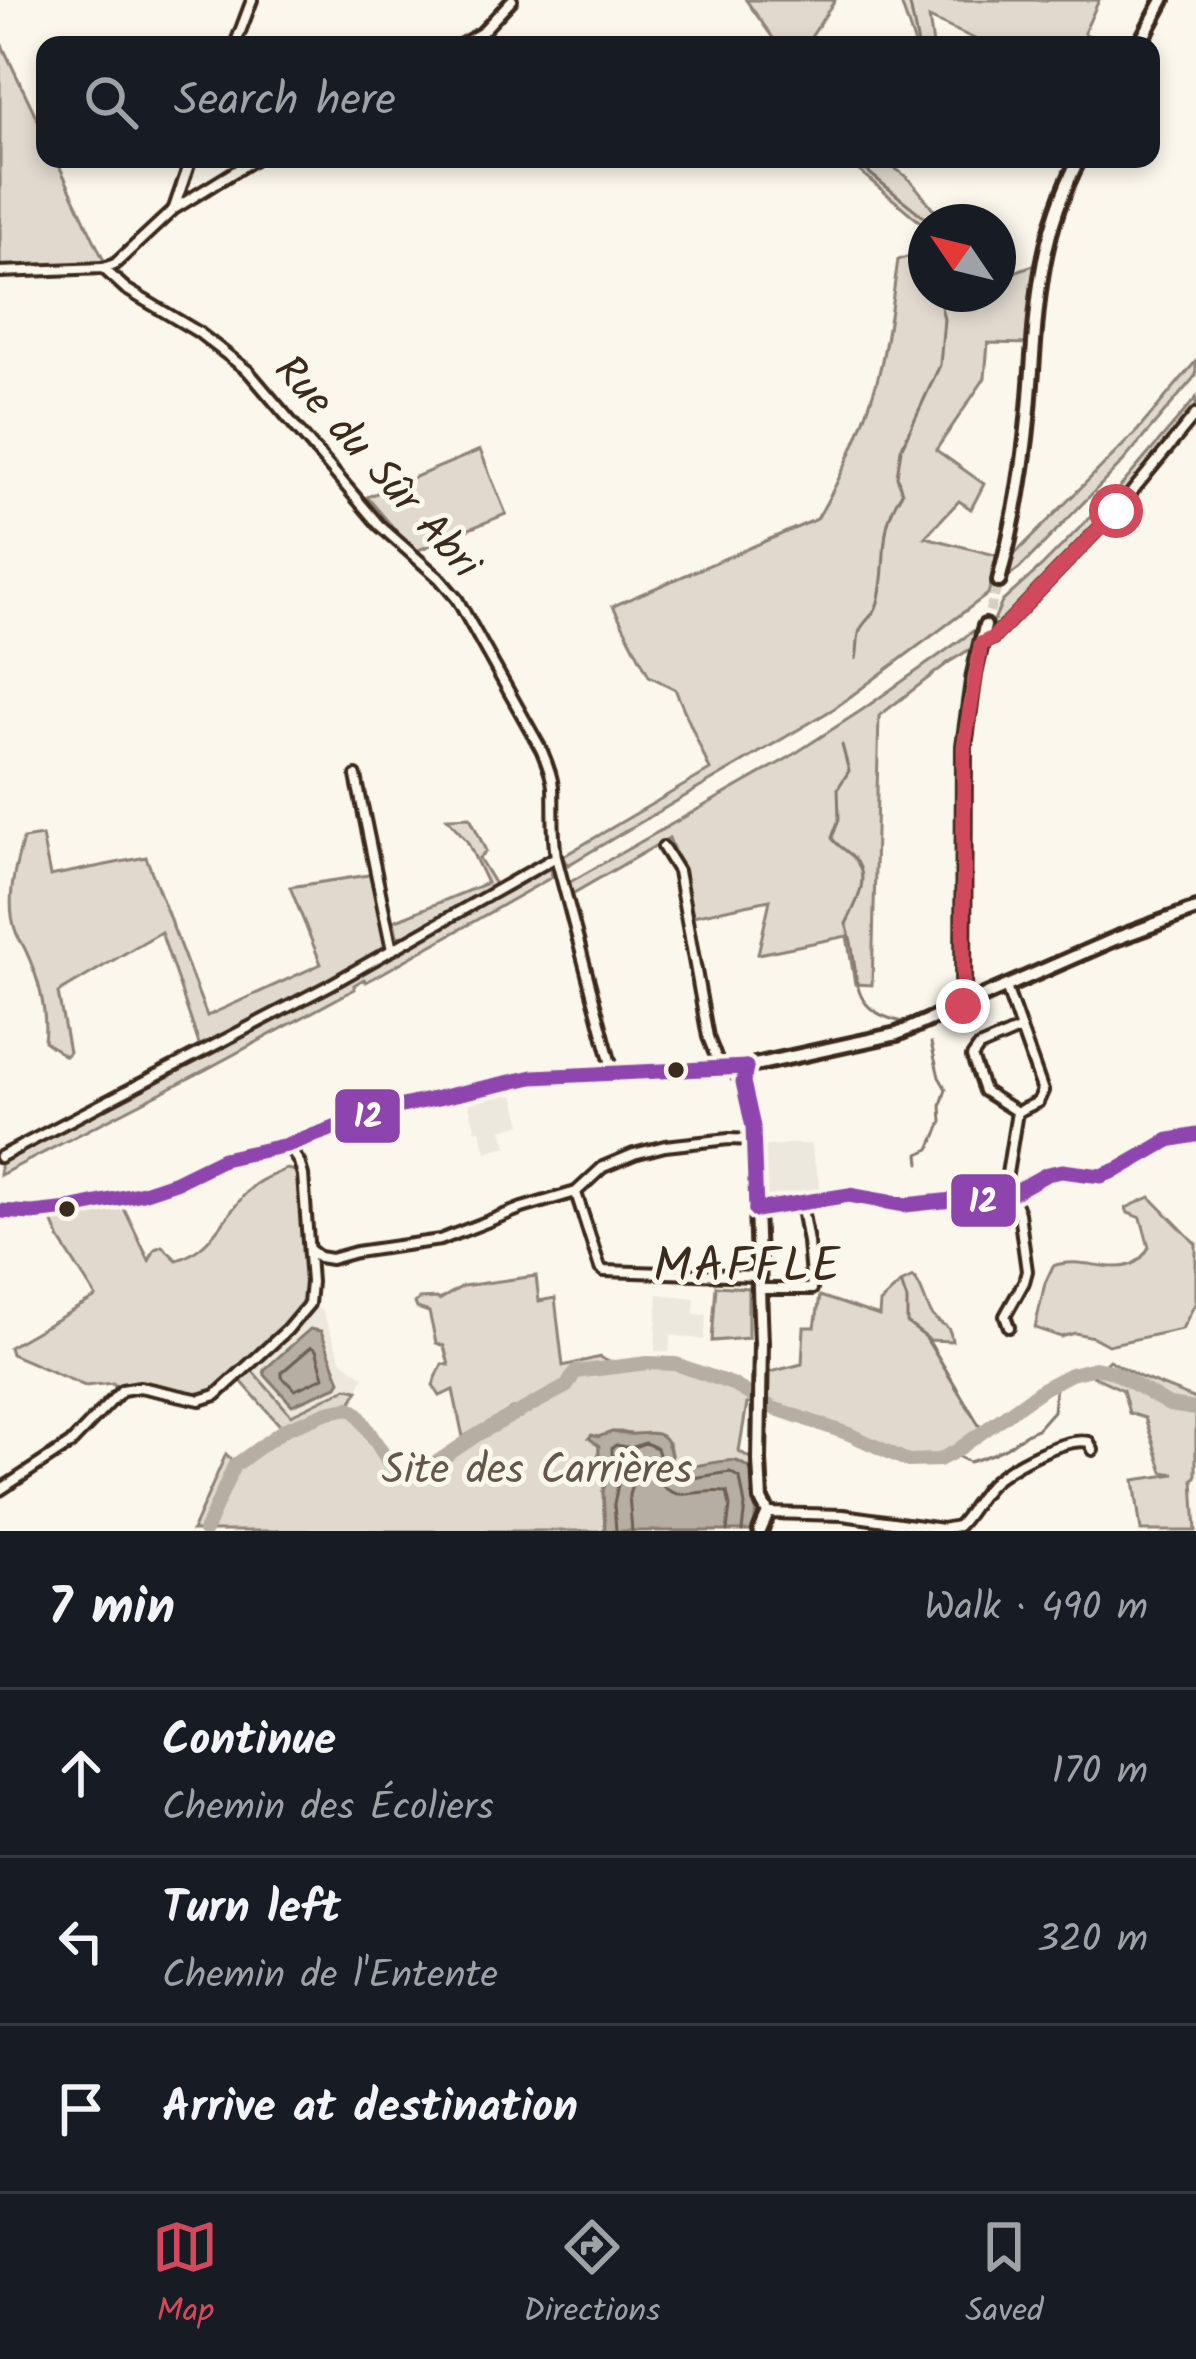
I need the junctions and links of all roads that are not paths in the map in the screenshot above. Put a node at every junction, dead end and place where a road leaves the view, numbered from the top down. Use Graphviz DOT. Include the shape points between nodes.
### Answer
graph roads {
  1 [pos="252,0"];
  2 [pos="512,0"];
  3 [pos="1163,0"];
  4 [pos="238,36"];
  5 [pos="476,36"];
  6 [pos="1144,36"];
  7 [pos="188,168"];
  8 [pos="240,168"];
  9 [pos="1075,168"];
  10 [pos="174,209"];
  11 [pos="103,268"];
  12 [pos="0,272"];
  13 [pos="1196,413"];
  14 [pos="999,580"];
  15 [pos="985,626"];
  16 [pos="981,644"];
  17 [pos="356,776"];
  18 [pos="663,847"];
  19 [pos="556,857"];
  20 [pos="1196,909"];
  21 [pos="392,950"];
  22 [pos="1006,987"];
  23 [pos="963,1006"];
  24 [pos="1022,1029"];
  25 [pos="733,1067"];
  26 [pos="613,1072"];
  27 [pos="1017,1112"];
  28 [pos="1196,1135"];
  29 [pos="753,1140"];
  30 [pos="287,1145"];
  31 [pos="0,1156"];
  32 [pos="576,1192"];
  33 [pos="1010,1195"];
  34 [pos="800,1203"];
  35 [pos="756,1210"];
  36 [pos="0,1211"];
  37 [pos="309,1250"];
  38 [pos="759,1283"];
  39 [pos="1010,1327"];
  40 [pos="1093,1450"];
  41 [pos="0,1490"];
  42 [pos="768,1513"];
  43 [pos="760,1531"];
  1 -- 4 [label="street"];
  2 -- 5 [label="street"];
  3 -- 6 [label="street"];
  7 -- 10 [label="street"];
  8 -- 10 [label="street"];
  9 -- 14 [label="street" via="1051,222 1040,276 1023,468"];
  10 -- 11 [label="street"];
  11 -- 12 [label="street"];
  11 -- 19 [label="street, Rue du Sûr Abri" via="248,370 379,525 447,586 541,748 553,785"];
  13 -- 16 [label="street" via="1090,539"];
  15 -- 16 [label="street"];
  16 -- 23 [label="street" via="964,746"];
  17 -- 21 [label="street"];
  18 -- 25 [label="street" via="678,871 709,1037"];
  19 -- 21 [label="street"];
  19 -- 26 [label="street, Rue du Sûr Abri"];
  20 -- 22 [label="street"];
  21 -- 31 [label="street"];
  22 -- 23 [label="street"];
  22 -- 24 [label="street"];
  23 -- 25 [label="street" via="897,1034"];
  24 -- 27 [label="street" via="1043,1091"];
  24 -- 27 [label="street" via="972,1057 986,1094"];
  25 -- 26 [label="street"];
  25 -- 29 [label="street"];
  26 -- 30 [label="street" via="532,1077 384,1110"];
  27 -- 33 [label="street"];
  28 -- 33 [label="street" via="1169,1140 1101,1176 1047,1174"];
  29 -- 32 [label="street" via="634,1154 603,1167"];
  29 -- 35 [label="street"];
  30 -- 36 [label="street" via="223,1159 143,1193 69,1209"];
  30 -- 37 [label="street" via="302,1168"];
  32 -- 37 [label="street" via="440,1240 331,1259"];
  32 -- 38 [label="street" via="604,1271"];
  33 -- 34 [label="street" via="905,1205 849,1195"];
  33 -- 39 [label="street" via="1027,1271 1005,1316"];
  34 -- 35 [label="street"];
  34 -- 38 [label="street" via="812,1288"];
  35 -- 38 [label="street"];
  37 -- 41 [label="street" via="305,1311 216,1395 122,1390 70,1444"];
  38 -- 42 [label="street" via="758,1430"];
  40 -- 42 [label="street" via="1089,1442 1058,1444 994,1481 958,1526"];
  42 -- 43 [label="street"];
}
